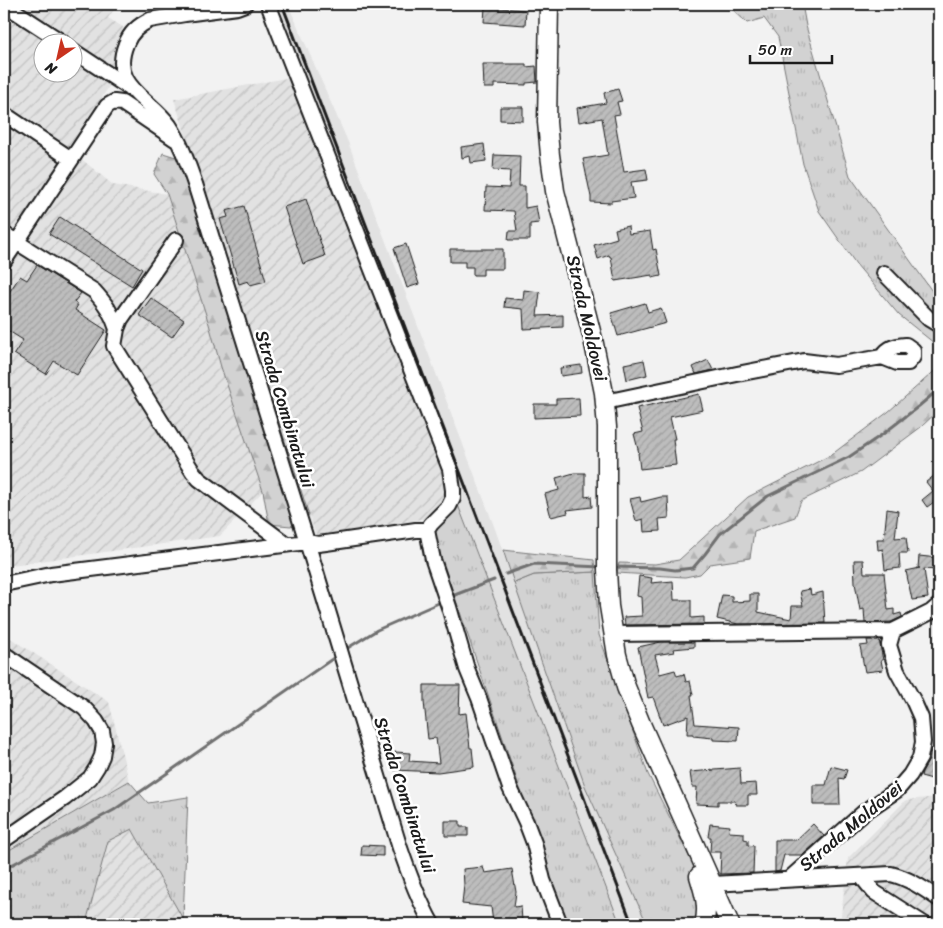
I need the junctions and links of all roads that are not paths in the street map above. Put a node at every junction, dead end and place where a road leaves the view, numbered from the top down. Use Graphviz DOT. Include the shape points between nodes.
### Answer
graph roads {
  1 [pos="4,4"];
  2 [pos="245,4"];
  3 [pos="268,4"];
  4 [pos="549,4"];
  5 [pos="47,32"];
  6 [pos="82,57"];
  7 [pos="134,91"];
  8 [pos="4,114"];
  9 [pos="179,142"];
  10 [pos="71,159"];
  11 [pos="4,234"];
  12 [pos="176,240"];
  13 [pos="16,242"];
  14 [pos="4,261"];
  15 [pos="884,273"];
  16 [pos="939,325"];
  17 [pos="117,329"];
  18 [pos="882,357"];
  19 [pos="605,402"];
  20 [pos="427,530"];
  21 [pos="306,542"];
  22 [pos="286,544"];
  23 [pos="4,584"];
  24 [pos="939,605"];
  25 [pos="893,631"];
  26 [pos="613,634"];
  27 [pos="4,654"];
  28 [pos="667,781"];
  29 [pos="4,840"];
  30 [pos="861,876"];
  31 [pos="788,880"];
  32 [pos="713,884"];
  33 [pos="939,899"];
  34 [pos="432,924"];
  35 [pos="560,924"];
  36 [pos="704,924"];
  37 [pos="730,924"];
  38 [pos="924,924"];
  1 -- 5 [label="street"];
  2 -- 7 [label="street, Strada Combinatului" via="150,20 139,26 127,41 123,58 125,77"];
  3 -- 20 [label="street" via="450,468 452,498 449,506"];
  4 -- 19 [label="main road, Strada Moldovei" via="547,122 551,164"];
  6 -- 7 [label="street"];
  7 -- 9 [label="street, Strada Combinatului" via="163,117"];
  8 -- 10 [label="street"];
  9 -- 10 [label="street" via="122,103 114,102 107,106"];
  9 -- 21 [label="street, Strada Combinatului" via="195,184"];
  10 -- 13 [label="street"];
  11 -- 13 [label="street"];
  12 -- 17 [label="street"];
  13 -- 14 [label="street"];
  13 -- 17 [label="street" via="94,290 112,314"];
  15 -- 16 [label="street" via="929,319"];
  17 -- 22 [label="street" via="114,346 193,472"];
  18 -- 19 [label="street" via="836,365 804,361"];
  19 -- 26 [label="main road, Strada Moldovei" via="607,570"];
  20 -- 21 [label="street" via="318,544"];
  20 -- 35 [label="street" via="433,560 468,668 510,788 534,843"];
  21 -- 22 [label="street"];
  21 -- 34 [label="street, Strada Combinatului" via="399,845 420,902"];
  22 -- 23 [label="street" via="51,574"];
  24 -- 25 [label="street"];
  25 -- 26 [label="street"];
  25 -- 31 [label="street, Strada Moldovei" via="889,645 897,671 921,718 923,742 920,758 897,790 863,813"];
  26 -- 28 [label="main road, Strada Moldovei" via="626,687"];
  27 -- 29 [label="street" via="84,708 102,731 104,743 102,756 90,778"];
  28 -- 32 [label="main road, Strada Moldovei"];
  28 -- 36 [label="main road" via="706,898"];
  30 -- 31 [label="street"];
  30 -- 33 [label="street" via="900,876"];
  30 -- 38 [label="street" via="874,892"];
  31 -- 32 [label="street"];
  32 -- 37 [label="main road, Strada Moldovei"];
}
